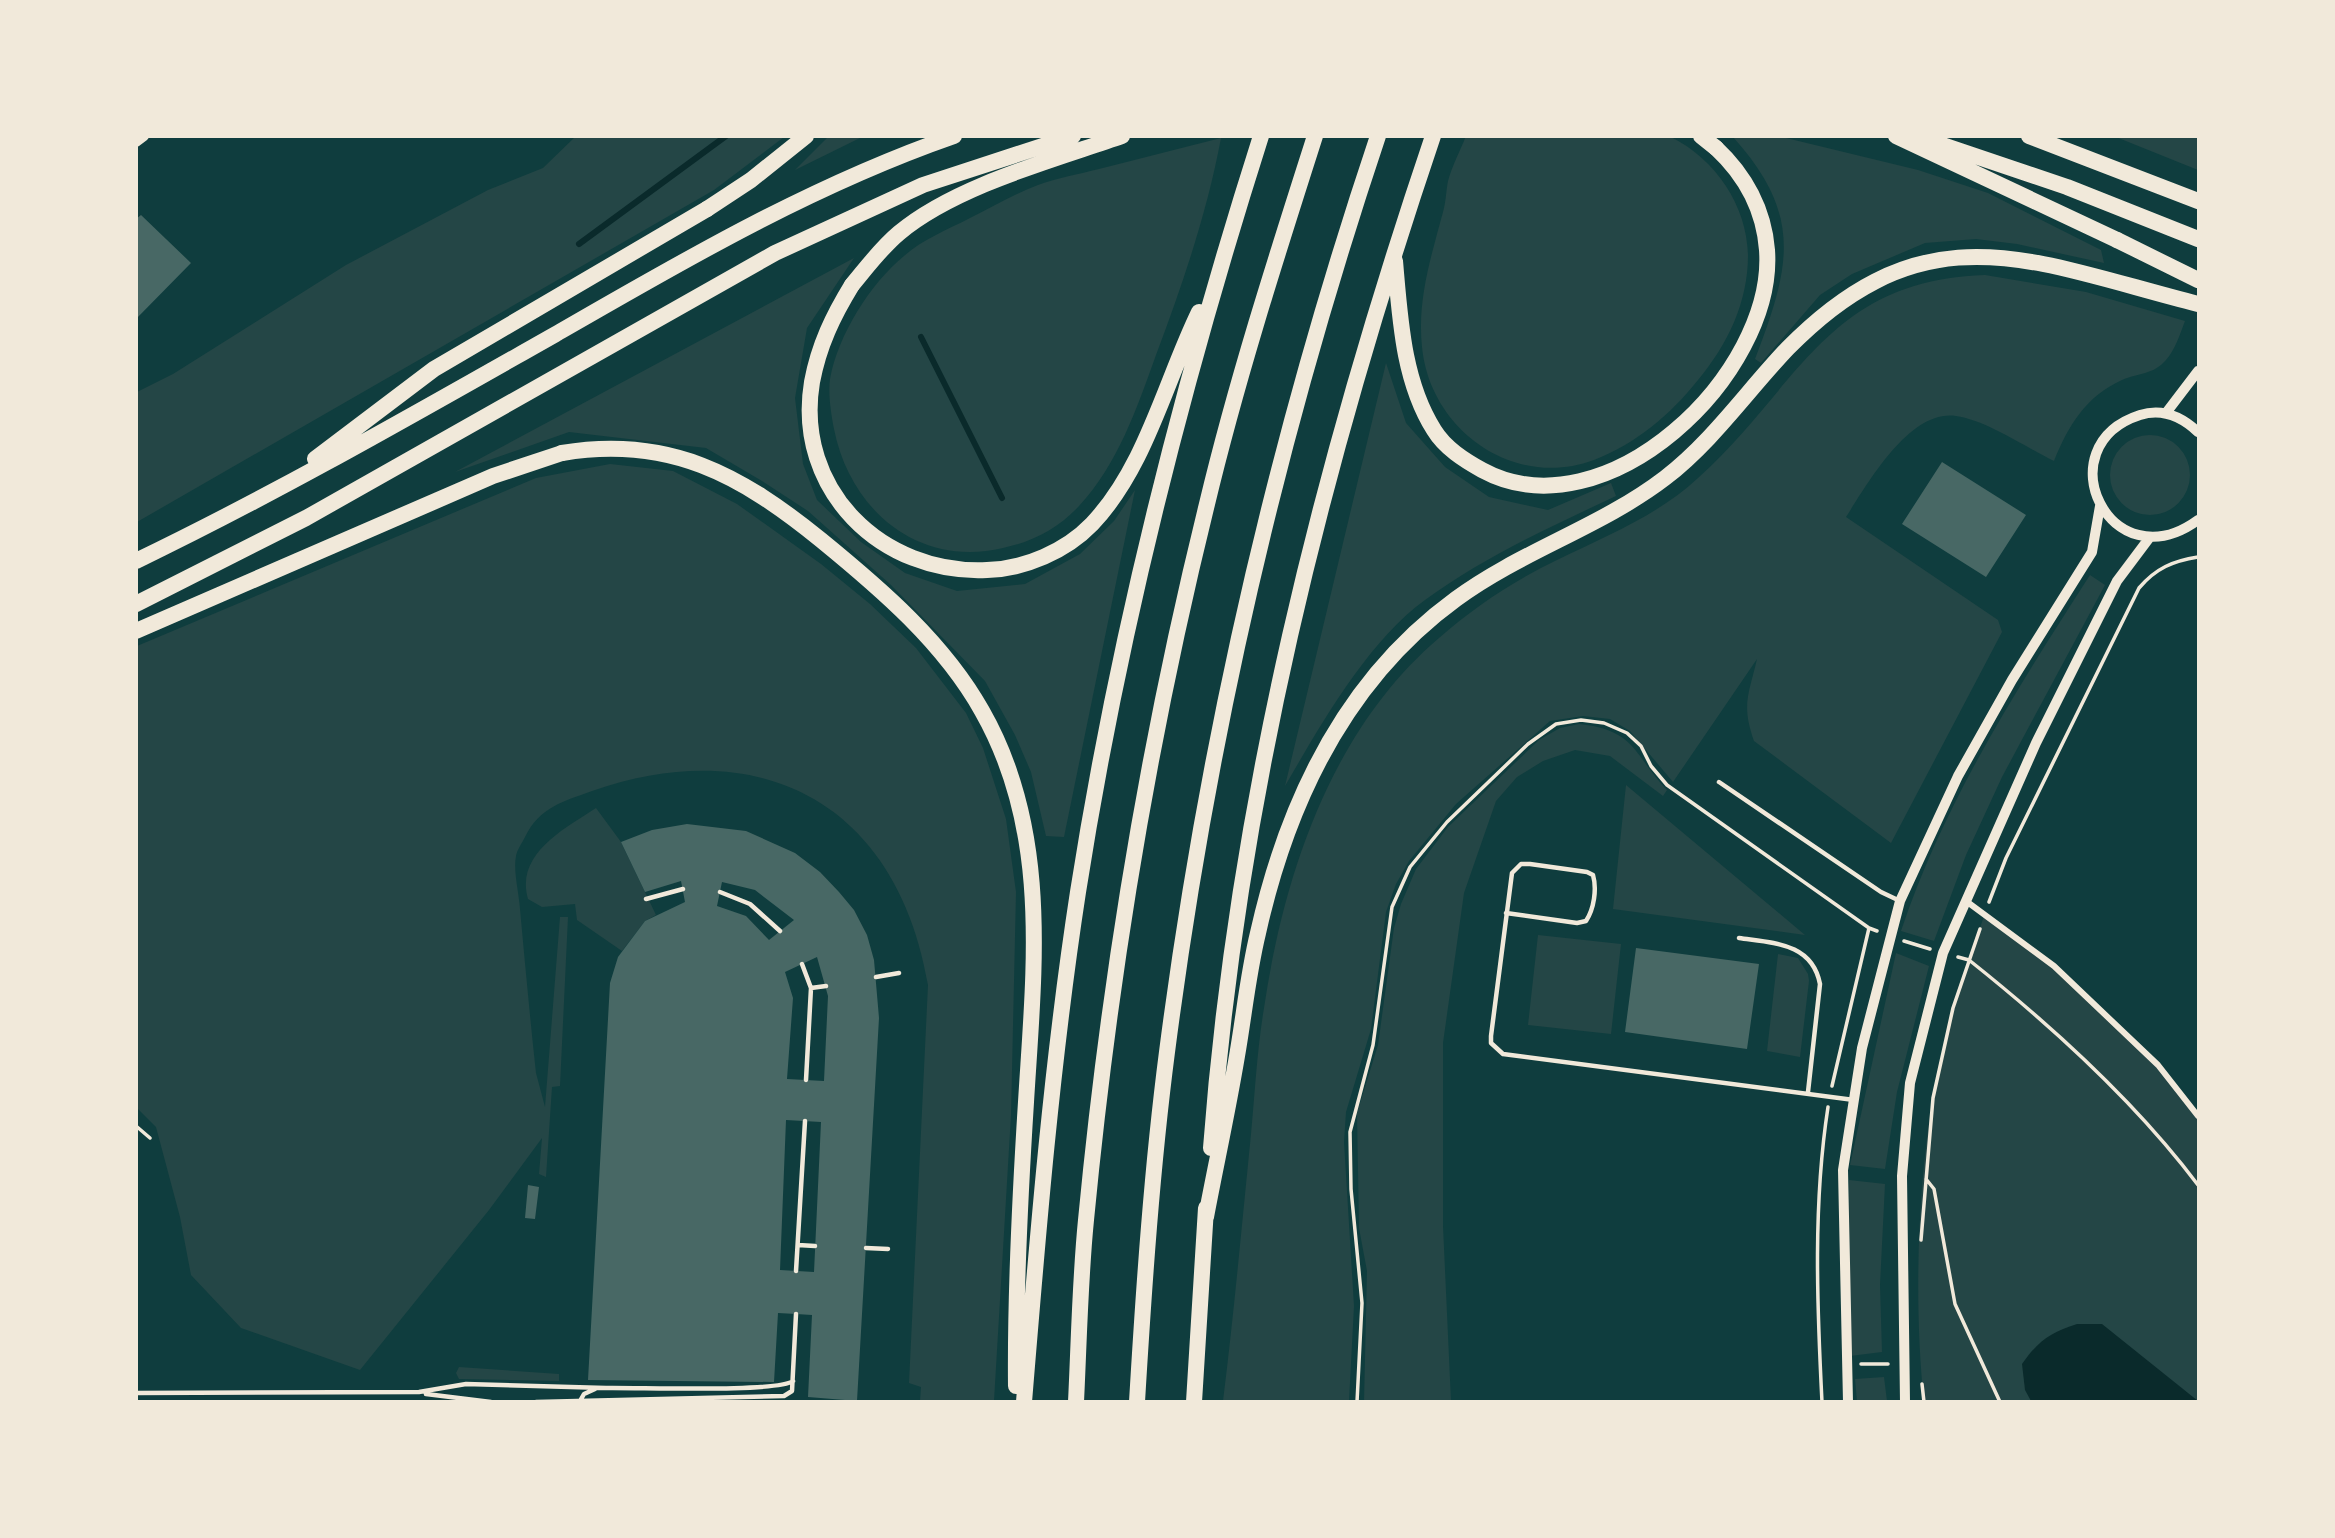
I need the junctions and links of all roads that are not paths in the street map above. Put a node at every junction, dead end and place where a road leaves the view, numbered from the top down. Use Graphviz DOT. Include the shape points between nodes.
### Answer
graph roads {
  1 [pos="144,136"];
  2 [pos="806,136"];
  3 [pos="954,136"];
  4 [pos="1073,136"];
  5 [pos="1122,136"];
  6 [pos="1261,136"];
  7 [pos="1315,136"];
  8 [pos="1378,136"];
  9 [pos="1433,136"];
  10 [pos="1701,136"];
  11 [pos="1896,136"];
  12 [pos="1916,136"];
  13 [pos="2029,136"];
  14 [pos="136,142"];
  15 [pos="2199,201"];
  16 [pos="2199,239"];
  17 [pos="1394,252"];
  18 [pos="1216,279"];
  19 [pos="2198,280"];
  20 [pos="2195,303"];
  21 [pos="2199,371"];
  22 [pos="2166,413"];
  23 [pos="2199,432"];
  24 [pos="271,492"];
  25 [pos="2099,506"];
  26 [pos="2199,520"];
  27 [pos="2150,537"];
  28 [pos="136,561"];
  29 [pos="136,604"];
  30 [pos="136,631"];
  31 [pos="1719,782"];
  32 [pos="683,889"];
  33 [pos="720,892"];
  34 [pos="646,899"];
  35 [pos="1900,901"];
  36 [pos="1966,901"];
  37 [pos="1506,913"];
  38 [pos="780,931"];
  39 [pos="1739,938"];
  40 [pos="802,964"];
  41 [pos="899,973"];
  42 [pos="876,976"];
  43 [pos="827,986"];
  44 [pos="811,988"];
  45 [pos="806,1080"];
  46 [pos="1808,1092"];
  47 [pos="1854,1100"];
  48 [pos="2199,1116"];
  49 [pos="805,1121"];
  50 [pos="1206,1217"];
  51 [pos="798,1245"];
  52 [pos="815,1246"];
  53 [pos="866,1248"];
  54 [pos="888,1249"];
  55 [pos="796,1271"];
  56 [pos="796,1314"];
  57 [pos="794,1380"];
  58 [pos="606,1388"];
  59 [pos="419,1392"];
  60 [pos="136,1393"];
  61 [pos="491,1402"];
  62 [pos="536,1402"];
  63 [pos="580,1402"];
  64 [pos="1016,1402"];
  65 [pos="1024,1402"];
  66 [pos="1076,1402"];
  67 [pos="1137,1402"];
  68 [pos="1194,1402"];
  69 [pos="1848,1402"];
  70 [pos="1905,1402"];
  1 -- 14 [label="street"];
  2 -- 24 [label="highway" via="707,209 434,369"];
  3 -- 24 [label="highway" via="752,225"];
  4 -- 29 [label="highway" via="923,186 775,253 306,518"];
  5 -- 18 [label="highway" via="1026,169 937,207 900,232 852,285 820,347 811,420 816,453 846,511 868,534 898,553 934,567 1001,570 1061,548 1091,525 1139,453 1184,342"];
  6 -- 18 [label="highway"];
  7 -- 66 [label="highway" via="1261,302 1207,503 1139,832 1086,1219"];
  8 -- 67 [label="highway" via="1277,474 1208,786 1167,1054"];
  9 -- 17 [label="highway"];
  10 -- 17 [label="highway" via="1730,161 1751,193 1764,231 1766,275 1754,319 1727,370 1688,418 1646,453 1595,478 1550,487 1506,480 1467,462 1435,432 1413,385"];
  11 -- 19 [label="highway"];
  12 -- 16 [label="highway" via="2067,187"];
  13 -- 15 [label="highway"];
  17 -- 50 [label="highway" via="1298,597 1260,771 1220,1044"];
  18 -- 65 [label="highway" via="1146,544 1079,891 1050,1108"];
  20 -- 50 [label="highway" via="2038,260 1975,254 1905,267 1873,281 1812,324 1699,449 1664,478 1626,504 1494,574 1423,625 1370,681 1340,723 1296,808 1257,936"];
  21 -- 22 [label="street"];
  22 -- 23 [label="street" via="2187,421"];
  22 -- 25 [label="street" via="2124,420 2105,436 2094,460 2092,486"];
  24 -- 28 [label="highway"];
  25 -- 27 [label="street" via="2124,531"];
  25 -- 35 [label="street" via="2092,552 1958,776"];
  26 -- 27 [label="street" via="2180,533"];
  27 -- 36 [label="street" via="2117,581 2036,743"];
  30 -- 64 [label="highway" via="493,476 562,453 621,447 665,452 708,467 756,491 840,555 908,617 961,678 996,739 1023,815 1035,896 1014,1286"];
  31 -- 35 [label="lane"];
  32 -- 34 [label="lane"];
  33 -- 38 [label="lane" via="750,904"];
  35 -- 47 [label="street" via="1862,1048"];
  36 -- 48 [label="street" via="2054,966 2158,1065"];
  36 -- 70 [label="street" via="1943,953 1910,1083 1902,1175"];
  37 -- 37 [label="lane" via="1587,921 1596,883 1593,875 1521,864 1512,873"];
  37 -- 46 [label="lane" via="1490,1036 1495,1050"];
  39 -- 46 [label="lane" via="1790,946 1810,959 1818,972"];
  40 -- 44 [label="lane"];
  41 -- 42 [label="lane"];
  43 -- 44 [label="lane"];
  44 -- 45 [label="lane"];
  46 -- 47 [label="lane"];
  47 -- 69 [label="street" via="1843,1170"];
  49 -- 51 [label="lane"];
  50 -- 68 [label="highway"];
  51 -- 52 [label="lane"];
  51 -- 55 [label="lane"];
  53 -- 54 [label="lane"];
  56 -- 57 [label="lane"];
  57 -- 58 [label="lane" via="750,1387"];
  57 -- 62 [label="lane" via="792,1391 784,1396"];
  58 -- 59 [label="lane" via="466,1384"];
  58 -- 63 [label="lane" via="592,1389"];
  59 -- 60 [label="lane"];
  59 -- 61 [label="lane"];
}
